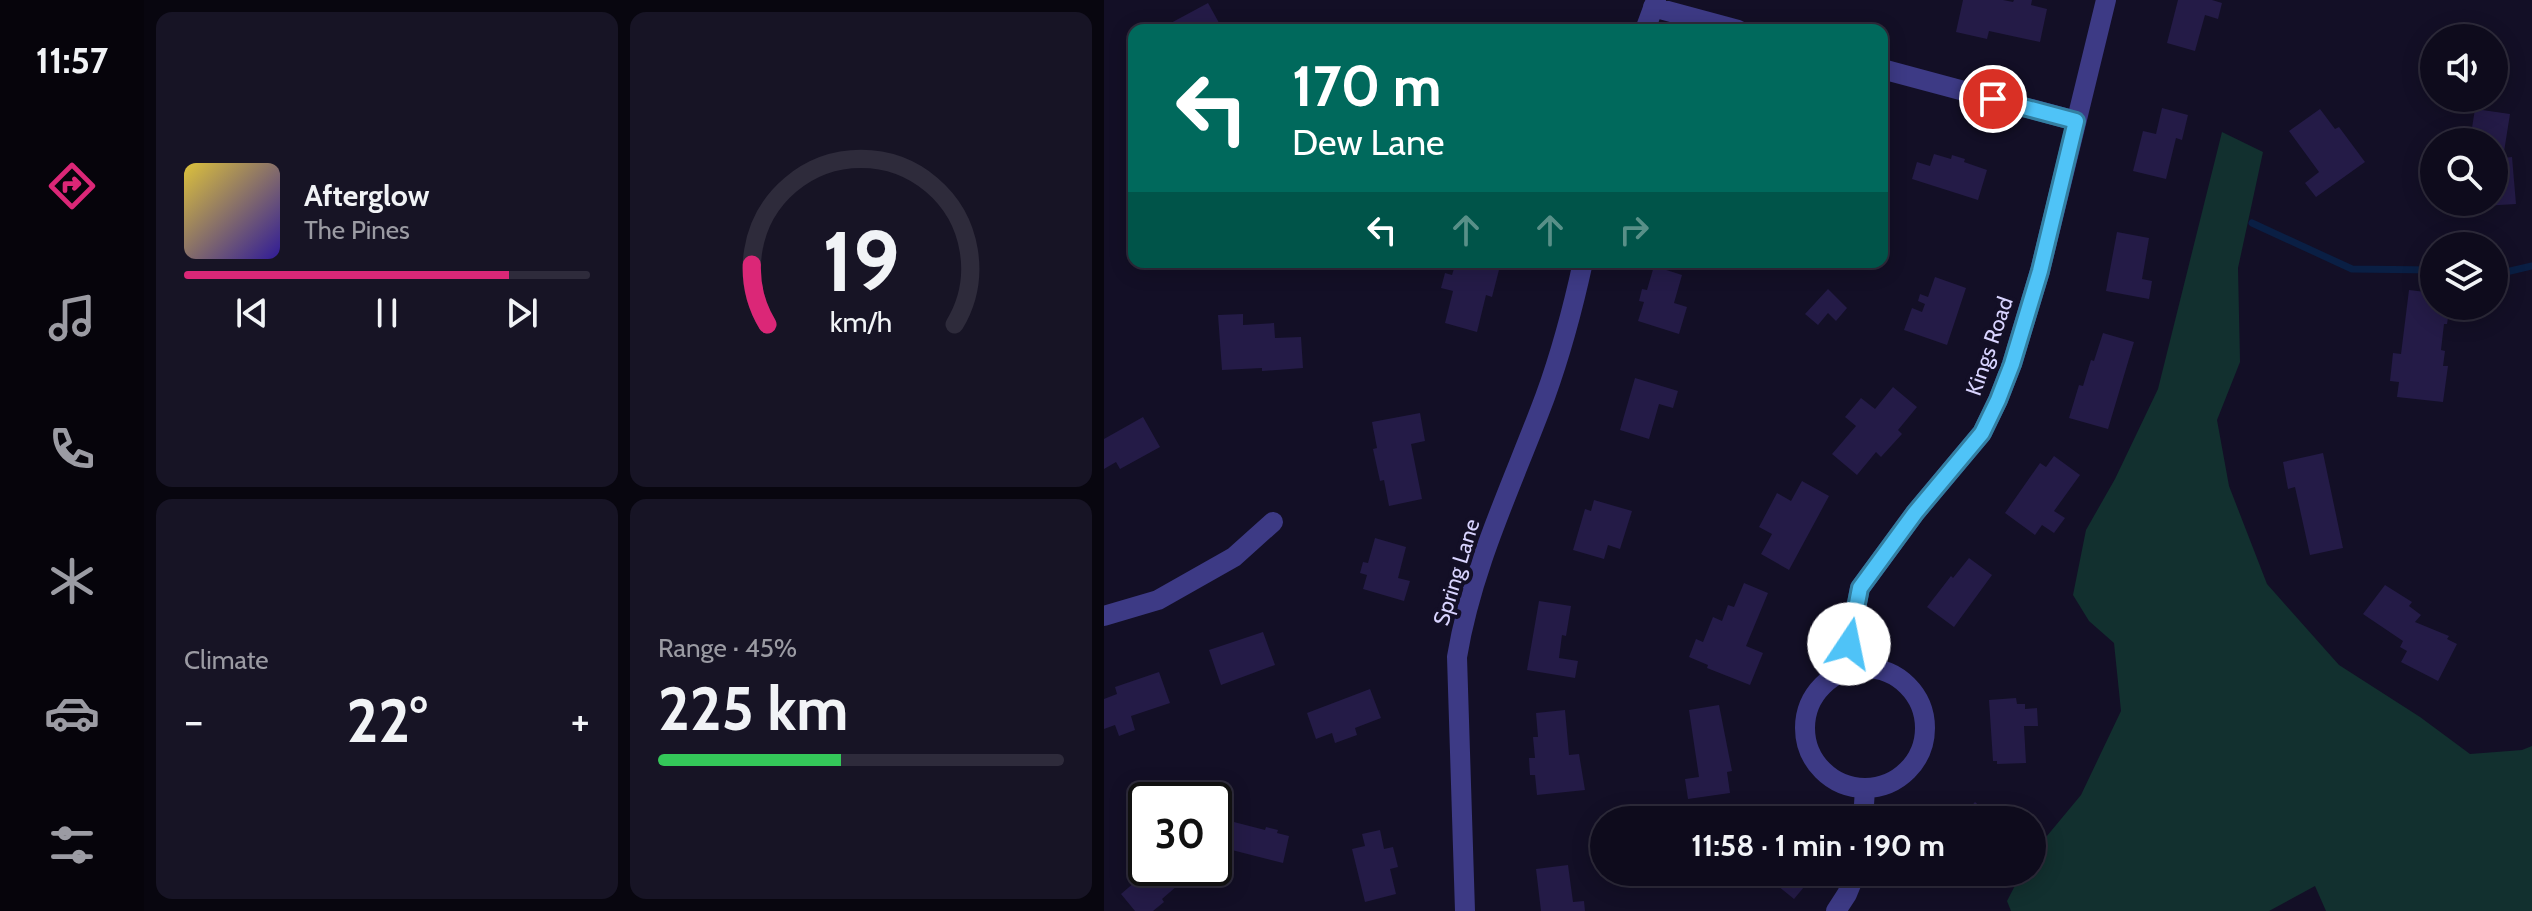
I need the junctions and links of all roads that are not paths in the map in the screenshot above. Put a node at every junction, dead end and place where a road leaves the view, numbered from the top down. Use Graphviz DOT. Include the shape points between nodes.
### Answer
graph roads {
  1 [pos="2106,0"];
  2 [pos="1654,4"];
  3 [pos="1647,24"];
  4 [pos="1719,24"];
  5 [pos="1888,71"];
  6 [pos="2076,121"];
  7 [pos="1582,268"];
  8 [pos="1273,522"];
  9 [pos="1104,616"];
  10 [pos="1843,672"];
  11 [pos="1865,789"];
  12 [pos="1864,806"];
  13 [pos="1850,886"];
  14 [pos="1465,911"];
  15 [pos="1836,911"];
  1 -- 6 [label="street, Kings Road"];
  2 -- 3 [label="street"];
  2 -- 4 [label="street"];
  5 -- 6 [label="street"];
  6 -- 10 [label="street, Kings Road" via="2040,271 1998,400 1982,433 1860,588"];
  7 -- 14 [label="street, Spring Lane" via="1545,397 1508,486 1463,621 1457,657"];
  8 -- 9 [label="street" via="1234,557 1158,600"];
  10 -- 11 [label="street" via="1825,682 1812,699 1805,739 1812,759 1826,775 1844,786"];
  10 -- 11 [label="street" via="1863,668 1899,678 1913,691 1926,727 1915,763 1884,786"];
  11 -- 12 [label="street"];
  13 -- 15 [label="street"];
}
